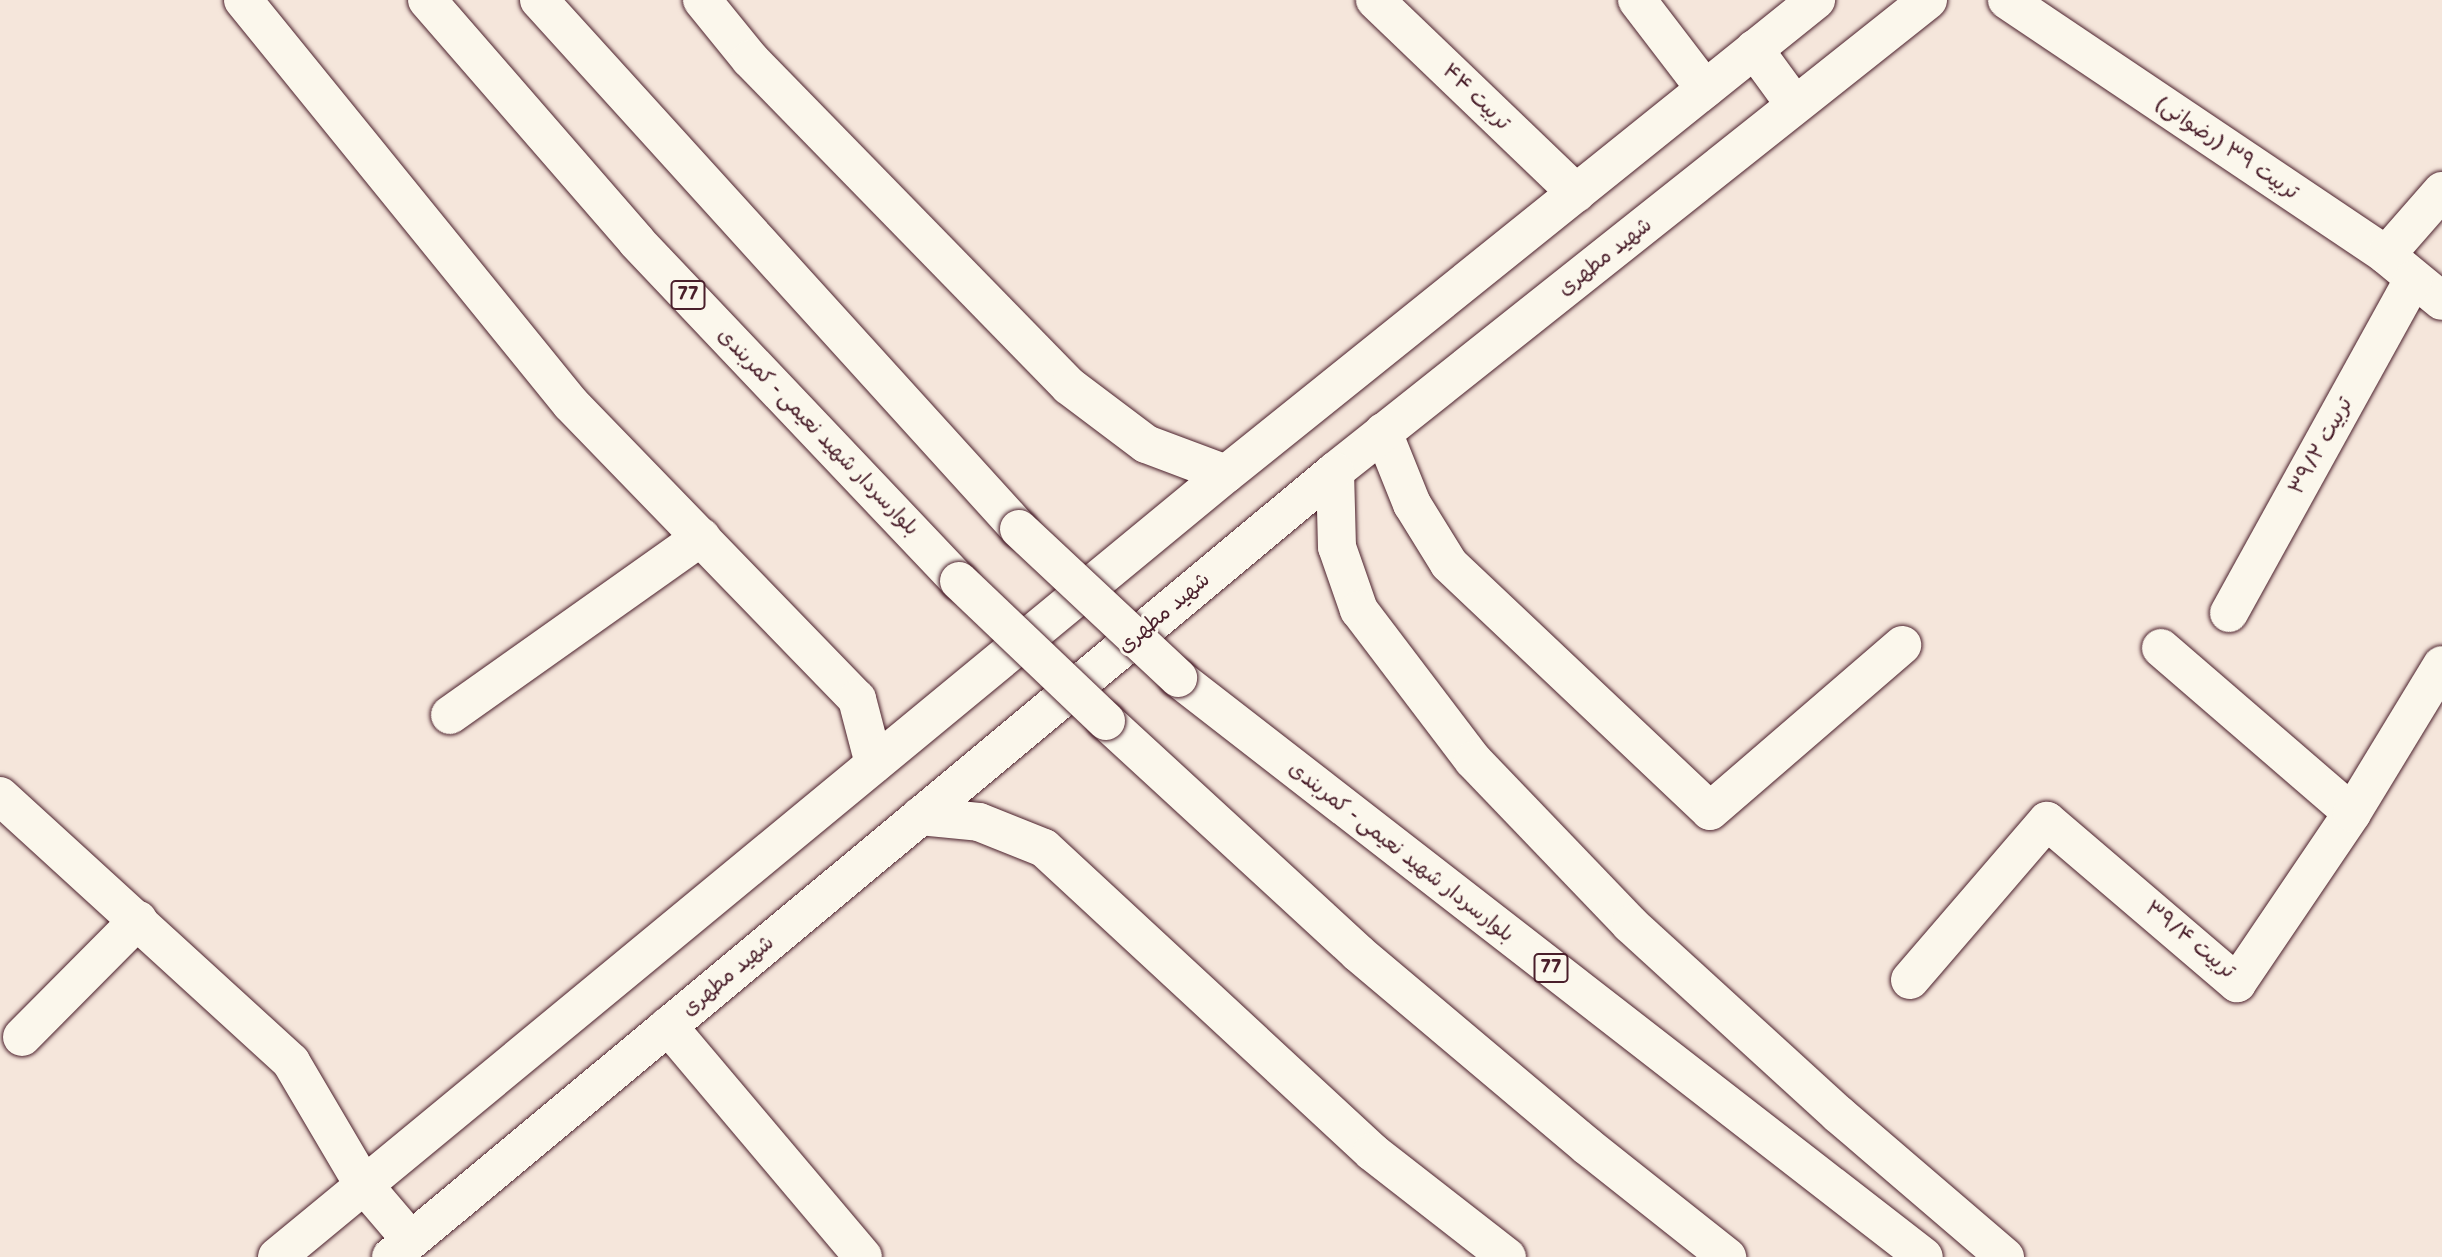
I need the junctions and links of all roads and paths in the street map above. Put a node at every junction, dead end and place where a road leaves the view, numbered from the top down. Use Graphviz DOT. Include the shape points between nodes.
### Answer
graph roads {
  1 [pos="243,0"];
  2 [pos="427,0"];
  3 [pos="538,0"];
  4 [pos="702,0"];
  5 [pos="1376,0"];
  6 [pos="1637,0"];
  7 [pos="1816,0"];
  8 [pos="1927,0"];
  9 [pos="2007,0"];
  10 [pos="1754,49"];
  11 [pos="1705,89"];
  12 [pos="1795,105"];
  13 [pos="2442,191"];
  14 [pos="1576,193"];
  15 [pos="2414,278"];
  16 [pos="1383,432"];
  17 [pos="1335,471"];
  18 [pos="1226,474"];
  19 [pos="701,537"];
  20 [pos="2229,614"];
  21 [pos="1902,645"];
  22 [pos="2161,648"];
  23 [pos="2442,665"];
  24 [pos="450,715"];
  25 [pos="874,764"];
  26 [pos="0,796"];
  27 [pos="2352,813"];
  28 [pos="920,816"];
  29 [pos="138,920"];
  30 [pos="1910,980"];
  31 [pos="668,1026"];
  32 [pos="22,1037"];
  33 [pos="363,1184"];
  34 [pos="400,1248"];
  35 [pos="277,1257"];
  36 [pos="863,1257"];
  37 [pos="1507,1257"];
  38 [pos="1727,1257"];
  39 [pos="1924,1257"];
  40 [pos="2005,1257"];
  1 -- 19 [label="main road" via="571,404"];
  2 -- 38 [label="main road, بلوارسردار شهید نعیمی - کمربندی / 77, bridge" via="637,242 959,581 1358,953"];
  3 -- 39 [label="main road, بلوارسردار شهید نعیمی - کمربندی / 77, bridge" via="1019,529 1178,678"];
  4 -- 18 [label="main road" via="750,59 1069,386 1146,444"];
  5 -- 14 [label="main road, تربیت ۴۴"];
  6 -- 11 [label="main road"];
  7 -- 10 [label="main road"];
  8 -- 12 [label="main road, شهید مطهری"];
  9 -- 15 [label="main road, تربیت ۳۹ (رضوانی)"];
  10 -- 11 [label="main road"];
  10 -- 12 [label="main road"];
  11 -- 14 [label="main road"];
  12 -- 16 [label="main road, شهید مطهری"];
  13 -- 15 [label="main road, تربيت ۳۹/۲"];
  14 -- 18 [label="main road"];
  15 -- 20 [label="main road, تربيت ۳۹/۲"];
  16 -- 17 [label="main road, شهید مطهری"];
  16 -- 21 [label="main road" via="1412,504 1449,564 1710,811"];
  17 -- 28 [label="main road, شهید مطهری"];
  17 -- 40 [label="main road" via="1338,547 1359,610 1473,760 1630,924 1838,1114"];
  18 -- 25 [label="main road"];
  19 -- 24 [label="main road"];
  19 -- 25 [label="main road" via="857,699"];
  22 -- 27 [label="main road"];
  23 -- 27 [label="main road, تربيت ۳۹/۴"];
  25 -- 33 [label="main road"];
  26 -- 29 [label="main road"];
  27 -- 30 [label="main road, تربيت ۳۹/۴" via="2238,983 2047,821"];
  28 -- 31 [label="main road, شهید مطهری"];
  28 -- 37 [label="main road" via="979,822 1044,848 1371,1152"];
  29 -- 32 [label="main road"];
  29 -- 33 [label="main road" via="291,1062"];
  31 -- 34 [label="main road, شهید مطهری"];
  31 -- 36 [label="main road"];
  33 -- 34 [label="main road"];
  33 -- 35 [label="main road"];
}
